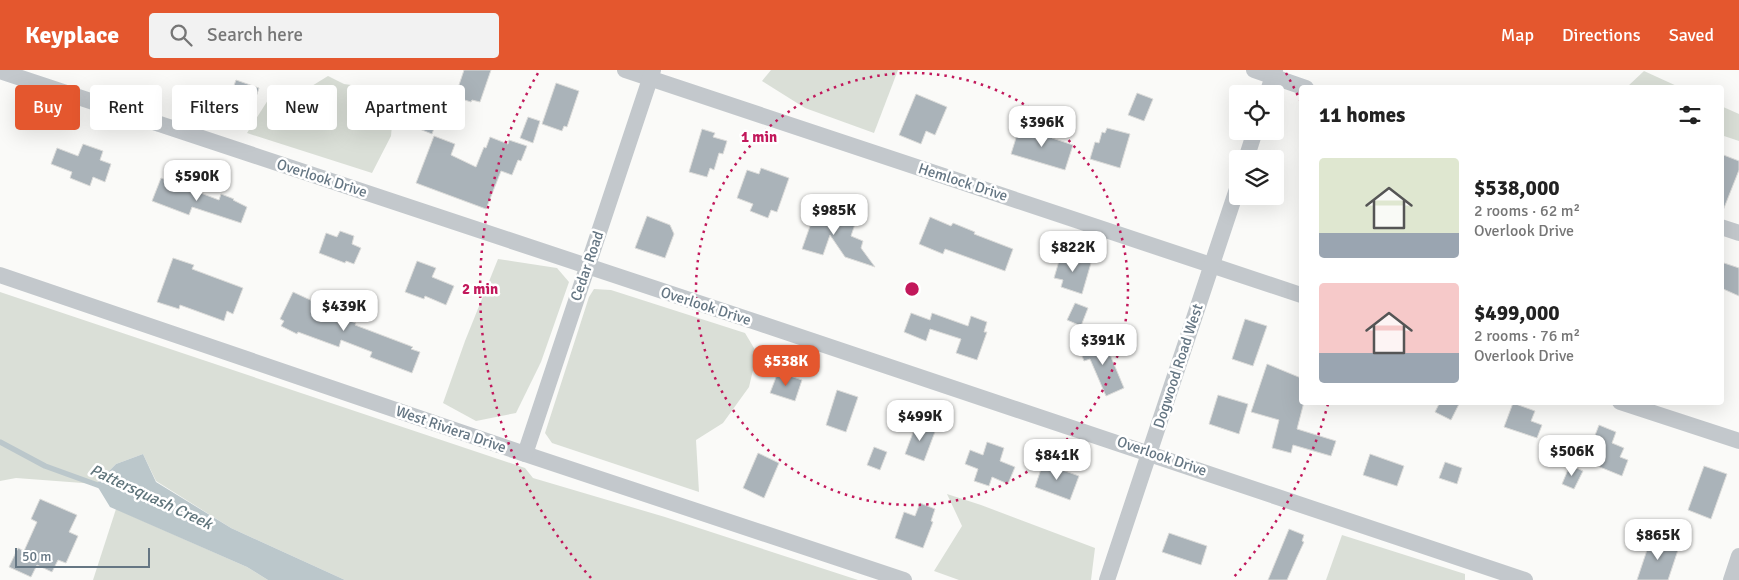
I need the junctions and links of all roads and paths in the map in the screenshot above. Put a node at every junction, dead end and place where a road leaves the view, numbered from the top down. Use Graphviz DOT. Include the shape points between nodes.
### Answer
graph roads {
  1 [pos="625,70"];
  2 [pos="1254,70"];
  3 [pos="0,71"];
  4 [pos="1274,73"];
  5 [pos="652,74"];
  6 [pos="1270,85"];
  7 [pos="1300,85"];
  8 [pos="1232,205"];
  9 [pos="1724,228"];
  10 [pos="1739,233"];
  11 [pos="1212,265"];
  12 [pos="587,267"];
  13 [pos="0,275"];
  14 [pos="1299,294"];
  15 [pos="1629,405"];
  16 [pos="1739,440"];
  17 [pos="1150,452"];
  18 [pos="525,454"];
  19 [pos="1739,556"];
  20 [pos="904,580"];
  21 [pos="1107,580"];
  22 [pos="1525,580"];
  23 [pos="1731,580"];
  1 -- 5 [label="street, Hemlock Drive"];
  2 -- 4 [label="street"];
  3 -- 12 [label="street, Overlook Drive"];
  4 -- 6 [label="street"];
  4 -- 7 [label="street"];
  5 -- 11 [label="street, Hemlock Drive"];
  5 -- 12 [label="street, Cedar Road"];
  8 -- 11 [label="street, Dogwood Road West"];
  9 -- 10 [label="street"];
  11 -- 14 [label="street, Hemlock Drive"];
  11 -- 17 [label="street, Dogwood Road West"];
  12 -- 17 [label="street, Overlook Drive"];
  12 -- 18 [label="street, Cedar Road"];
  13 -- 18 [label="street, West Riviera Drive"];
  15 -- 16 [label="street"];
  17 -- 21 [label="street, Dogwood Road West"];
  17 -- 22 [label="street, Overlook Drive"];
  18 -- 20 [label="street, West Riviera Drive"];
  19 -- 23 [label="street"];
}
